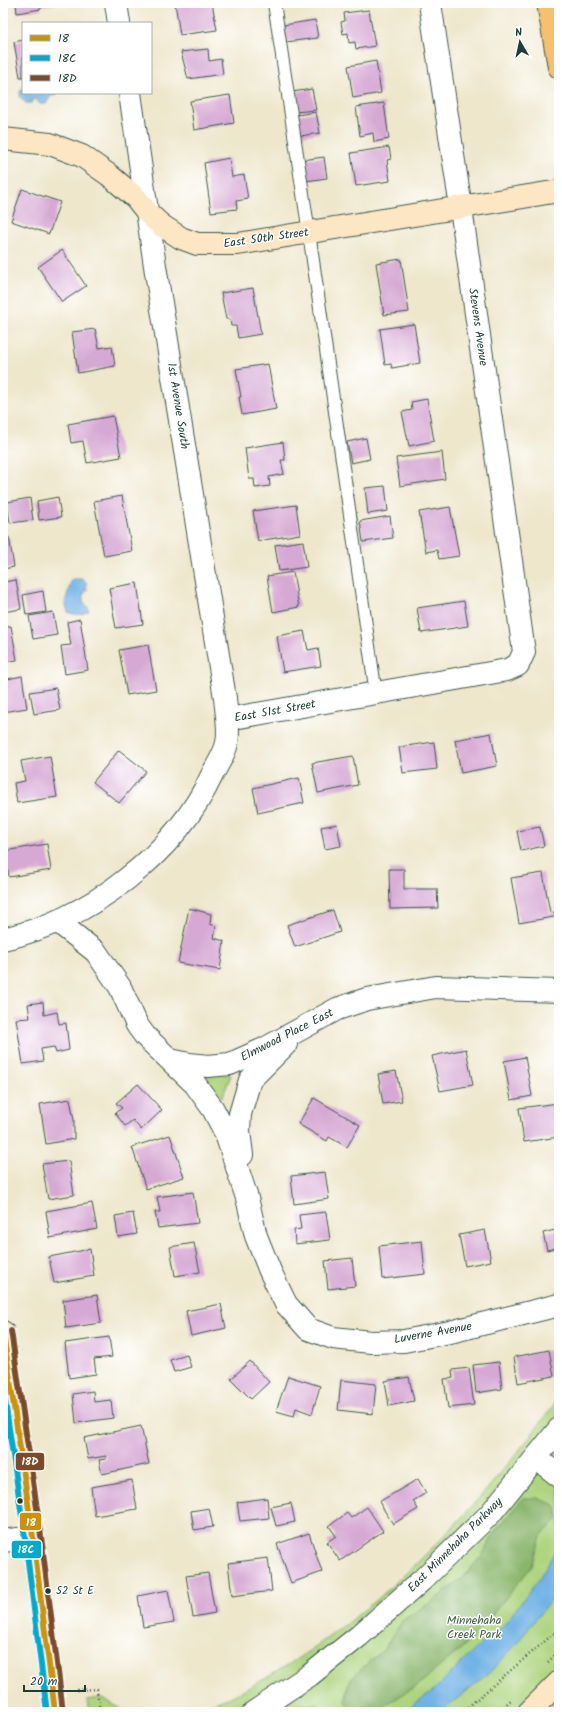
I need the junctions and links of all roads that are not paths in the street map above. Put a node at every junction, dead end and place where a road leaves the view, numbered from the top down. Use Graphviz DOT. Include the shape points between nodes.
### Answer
graph roads {
  1 [pos="116,3"];
  2 [pos="274,3"];
  3 [pos="430,3"];
  4 [pos="548,3"];
  5 [pos="119,22"];
  6 [pos="559,67"];
  7 [pos="130,94"];
  8 [pos="3,138"];
  9 [pos="559,191"];
  10 [pos="461,208"];
  11 [pos="148,212"];
  12 [pos="309,232"];
  13 [pos="524,652"];
  14 [pos="376,694"];
  15 [pos="228,719"];
  16 [pos="57,921"];
  17 [pos="3,939"];
  18 [pos="559,991"];
  19 [pos="307,1024"];
  20 [pos="170,1060"];
  21 [pos="247,1198"];
  22 [pos="559,1306"];
  23 [pos="3,1332"];
  24 [pos="559,1429"];
  25 [pos="536,1458"];
  26 [pos="559,1476"];
  27 [pos="32,1536"];
  28 [pos="3,1541"];
  29 [pos="559,1682"];
  30 [pos="55,1712"];
  31 [pos="254,1712"];
  32 [pos="529,1712"];
  1 -- 5 [label="street"];
  2 -- 12 [label="lane"];
  3 -- 10 [label="street, Stevens Avenue"];
  4 -- 6 [label="highway"];
  7 -- 11 [label="street, 1st Avenue South"];
  8 -- 11 [label="street, East 50th Street" via="50,144 82,156 110,175"];
  9 -- 10 [label="street, East 50th Street"];
  10 -- 12 [label="street, East 50th Street"];
  10 -- 13 [label="street, Stevens Avenue"];
  11 -- 12 [label="street, East 50th Street" via="161,225 181,238 197,244 238,244"];
  11 -- 15 [label="street, 1st Avenue South"];
  12 -- 14 [label="lane"];
  13 -- 14 [label="street, East 51st Street" via="518,665 506,670"];
  14 -- 15 [label="street, East 51st Street"];
  15 -- 16 [label="street, East 51st Street" via="227,743 205,791 173,835 135,872 92,904"];
  16 -- 17 [label="street, East 51st Street" via="22,935"];
  16 -- 20 [label="street" via="96,952 120,987 137,1025"];
  18 -- 19 [label="street, Elmwood Place East" via="436,987 367,999 337,1009"];
  19 -- 20 [label="street, Elmwood Place East" via="266,1048 230,1064 208,1066"];
  19 -- 21 [label="street, Luverne Avenue" via="250,1080 240,1114 239,1131"];
  20 -- 21 [label="street, Luverne Avenue" via="195,1084 213,1109 226,1134"];
  21 -- 22 [label="street, Luverne Avenue" via="256,1236 270,1271 286,1304 308,1330 333,1338 371,1342 404,1340 450,1332"];
  23 -- 27 [label="street"];
  24 -- 25 [label="street, East Minnehaha Parkway"];
  25 -- 26 [label="street"];
  25 -- 31 [label="street, East Minnehaha Parkway" via="490,1514 359,1636 310,1675"];
  27 -- 28 [label="street"];
  27 -- 30 [label="street"];
  29 -- 32 [label="street"];
}
